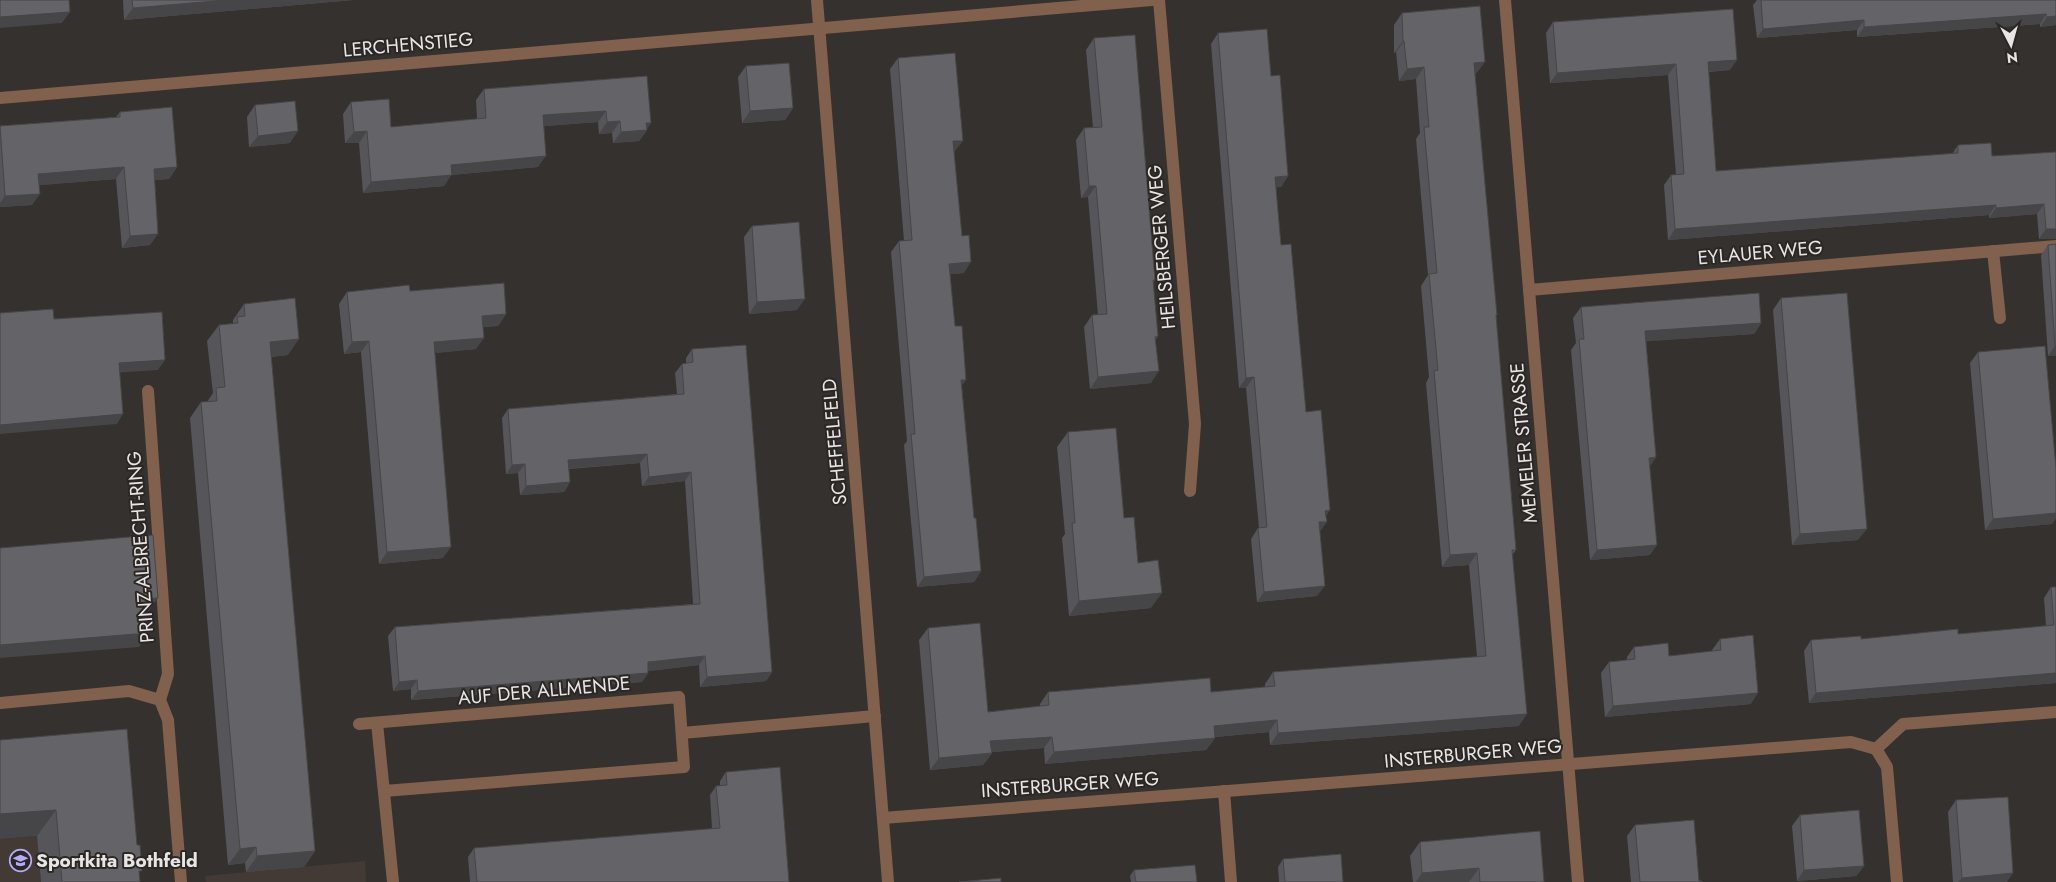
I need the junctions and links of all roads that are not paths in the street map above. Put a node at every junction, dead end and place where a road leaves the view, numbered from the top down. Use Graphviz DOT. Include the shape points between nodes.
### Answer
graph roads {
  1 [pos="818,0"];
  2 [pos="1152,0"];
  3 [pos="1159,0"];
  4 [pos="1505,0"];
  5 [pos="820,28"];
  6 [pos="0,98"];
  7 [pos="2056,246"];
  8 [pos="1993,251"];
  9 [pos="1529,290"];
  10 [pos="2000,318"];
  11 [pos="148,391"];
  12 [pos="1190,491"];
  13 [pos="160,700"];
  14 [pos="0,703"];
  15 [pos="2056,712"];
  16 [pos="875,716"];
  17 [pos="377,723"];
  18 [pos="359,724"];
  19 [pos="682,733"];
  20 [pos="1876,749"];
  21 [pos="1569,764"];
  22 [pos="1224,791"];
  23 [pos="384,792"];
  24 [pos="883,818"];
  25 [pos="181,882"];
  26 [pos="393,882"];
  27 [pos="888,882"];
  28 [pos="1231,882"];
  29 [pos="1578,882"];
  30 [pos="1897,882"];
  1 -- 5 [label="street, SCHEFFELFELD"];
  2 -- 5 [label="street, LERCHENSTIEG"];
  3 -- 12 [label="street, HEILSBERGER WEG" via="1195,424"];
  4 -- 9 [label="street, MEMELER STRASSE"];
  5 -- 6 [label="street, LERCHENSTIEG"];
  5 -- 16 [label="street, SCHEFFELFELD"];
  7 -- 8 [label="street, EYLAUER WEG"];
  8 -- 9 [label="street, EYLAUER WEG"];
  8 -- 10 [label="street"];
  9 -- 21 [label="street, MEMELER STRASSE"];
  11 -- 13 [label="street, PRINZ-ALBRECHT-RING" via="168,674"];
  13 -- 14 [label="street" via="129,692"];
  13 -- 25 [label="street" via="168,720"];
  15 -- 20 [label="street" via="1903,724"];
  16 -- 19 [label="street"];
  16 -- 24 [label="street, SCHEFFELFELD"];
  17 -- 18 [label="street, AUF DER ALLMENDE"];
  17 -- 19 [label="street, AUF DER ALLMENDE" via="679,697"];
  17 -- 23 [label="street"];
  19 -- 23 [label="street, AUF DER ALLMENDE" via="684,767"];
  20 -- 21 [label="street, INSTERBURGER WEG" via="1850,742"];
  20 -- 30 [label="street" via="1887,766"];
  21 -- 22 [label="street, INSTERBURGER WEG"];
  21 -- 29 [label="street, MEMELER STRASSE"];
  22 -- 24 [label="street, INSTERBURGER WEG"];
  22 -- 28 [label="street"];
  23 -- 26 [label="street"];
  24 -- 27 [label="street, SCHEFFELFELD"];
}
